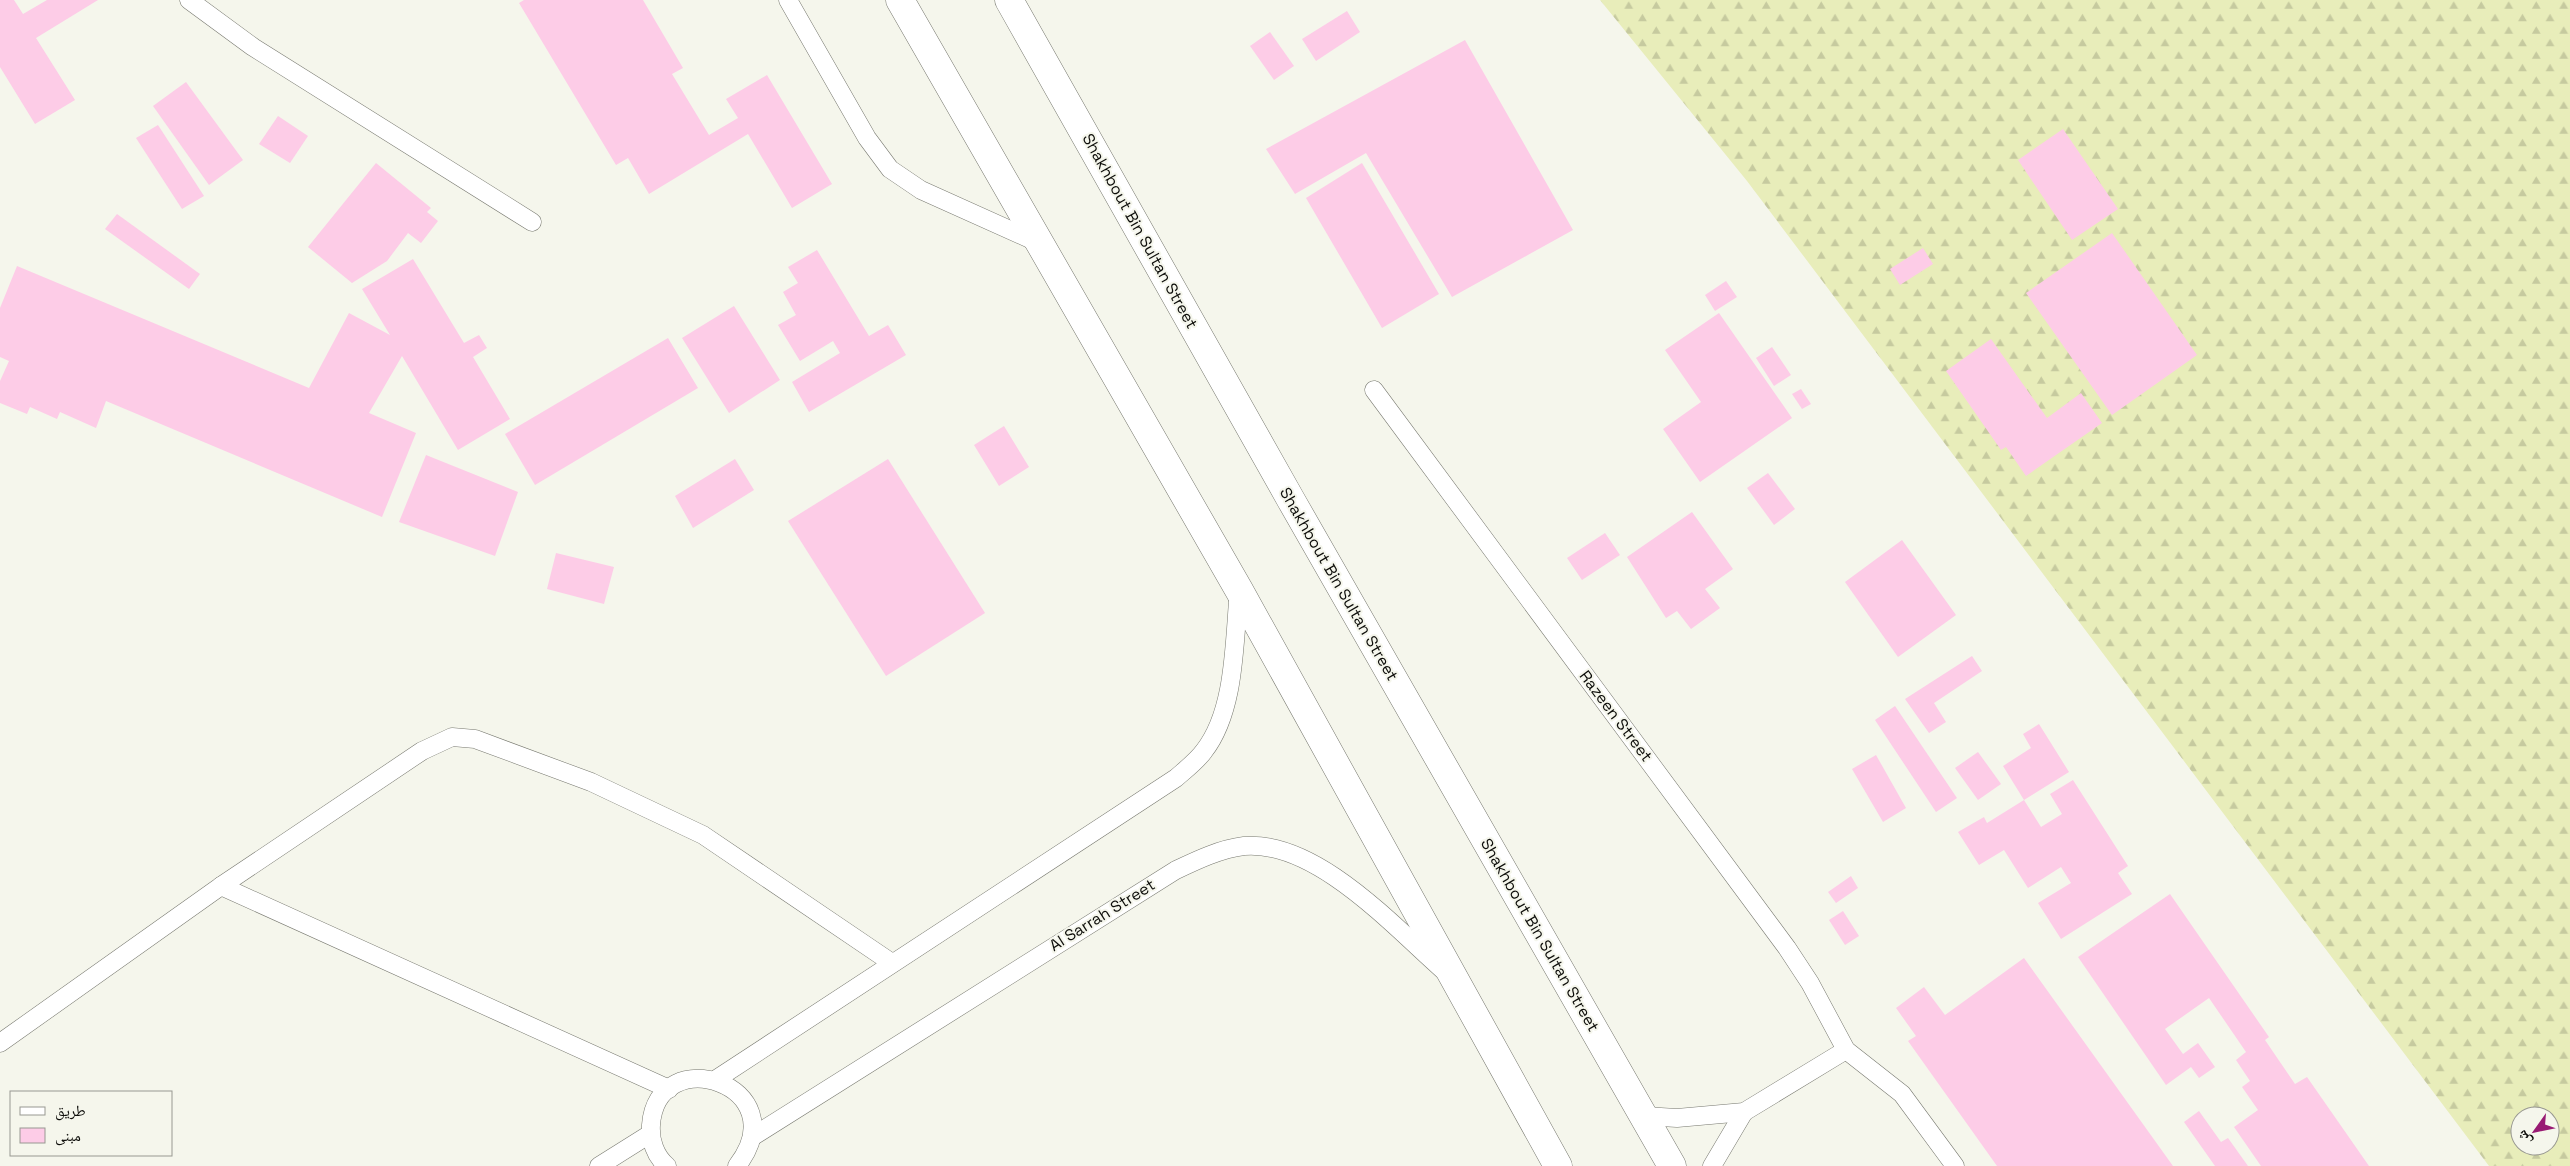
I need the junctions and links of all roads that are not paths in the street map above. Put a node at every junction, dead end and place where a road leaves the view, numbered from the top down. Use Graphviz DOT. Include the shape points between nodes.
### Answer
graph roads {
  1 [pos="189,0"];
  2 [pos="788,0"];
  3 [pos="900,0"];
  4 [pos="1009,0"];
  5 [pos="532,222"];
  6 [pos="1040,243"];
  7 [pos="1374,390"];
  8 [pos="1239,590"];
  9 [pos="221,886"];
  10 [pos="892,963"];
  11 [pos="1454,980"];
  12 [pos="0,1042"];
  13 [pos="1846,1050"];
  14 [pos="715,1080"];
  15 [pos="669,1089"];
  16 [pos="1744,1112"];
  17 [pos="1644,1116"];
  18 [pos="650,1134"];
  19 [pos="752,1136"];
  20 [pos="599,1166"];
  21 [pos="667,1166"];
  22 [pos="737,1166"];
  23 [pos="1558,1166"];
  24 [pos="1672,1166"];
  25 [pos="1712,1166"];
  26 [pos="1955,1166"];
  1 -- 5 [label="lane" via="253,47"];
  2 -- 6 [label="lane" via="867,138 890,169 922,190"];
  3 -- 6 [label="main road"];
  4 -- 17 [label="main road, Shakhbout Bin Sultan Street"];
  6 -- 8 [label="main road"];
  7 -- 13 [label="lane, Razeen Street" via="1787,948"];
  8 -- 10 [label="lane" via="1230,687 1220,721 1204,751 1176,778"];
  8 -- 11 [label="main road"];
  9 -- 10 [label="lane" via="422,751 452,737 475,739 591,782 703,835"];
  9 -- 12 [label="lane"];
  9 -- 15 [label="lane"];
  10 -- 14 [label="lane"];
  11 -- 19 [label="lane, Al Sarrah Street" via="1345,884 1311,861 1272,848 1244,846 1208,855 1176,870"];
  11 -- 23 [label="main road"];
  13 -- 16 [label="lane"];
  13 -- 26 [label="lane, Razeen Street" via="1902,1094"];
  14 -- 15 [label="lane" via="683,1081"];
  14 -- 19 [label="lane" via="732,1088 744,1101 751,1118"];
  15 -- 18 [label="lane" via="658,1101 651,1117"];
  16 -- 17 [label="lane" via="1677,1118"];
  16 -- 25 [label="lane"];
  17 -- 24 [label="main road, Shakhbout Bin Sultan Street"];
  18 -- 20 [label="lane"];
  18 -- 21 [label="lane" via="654,1149"];
  19 -- 22 [label="lane" via="747,1152"];
}
